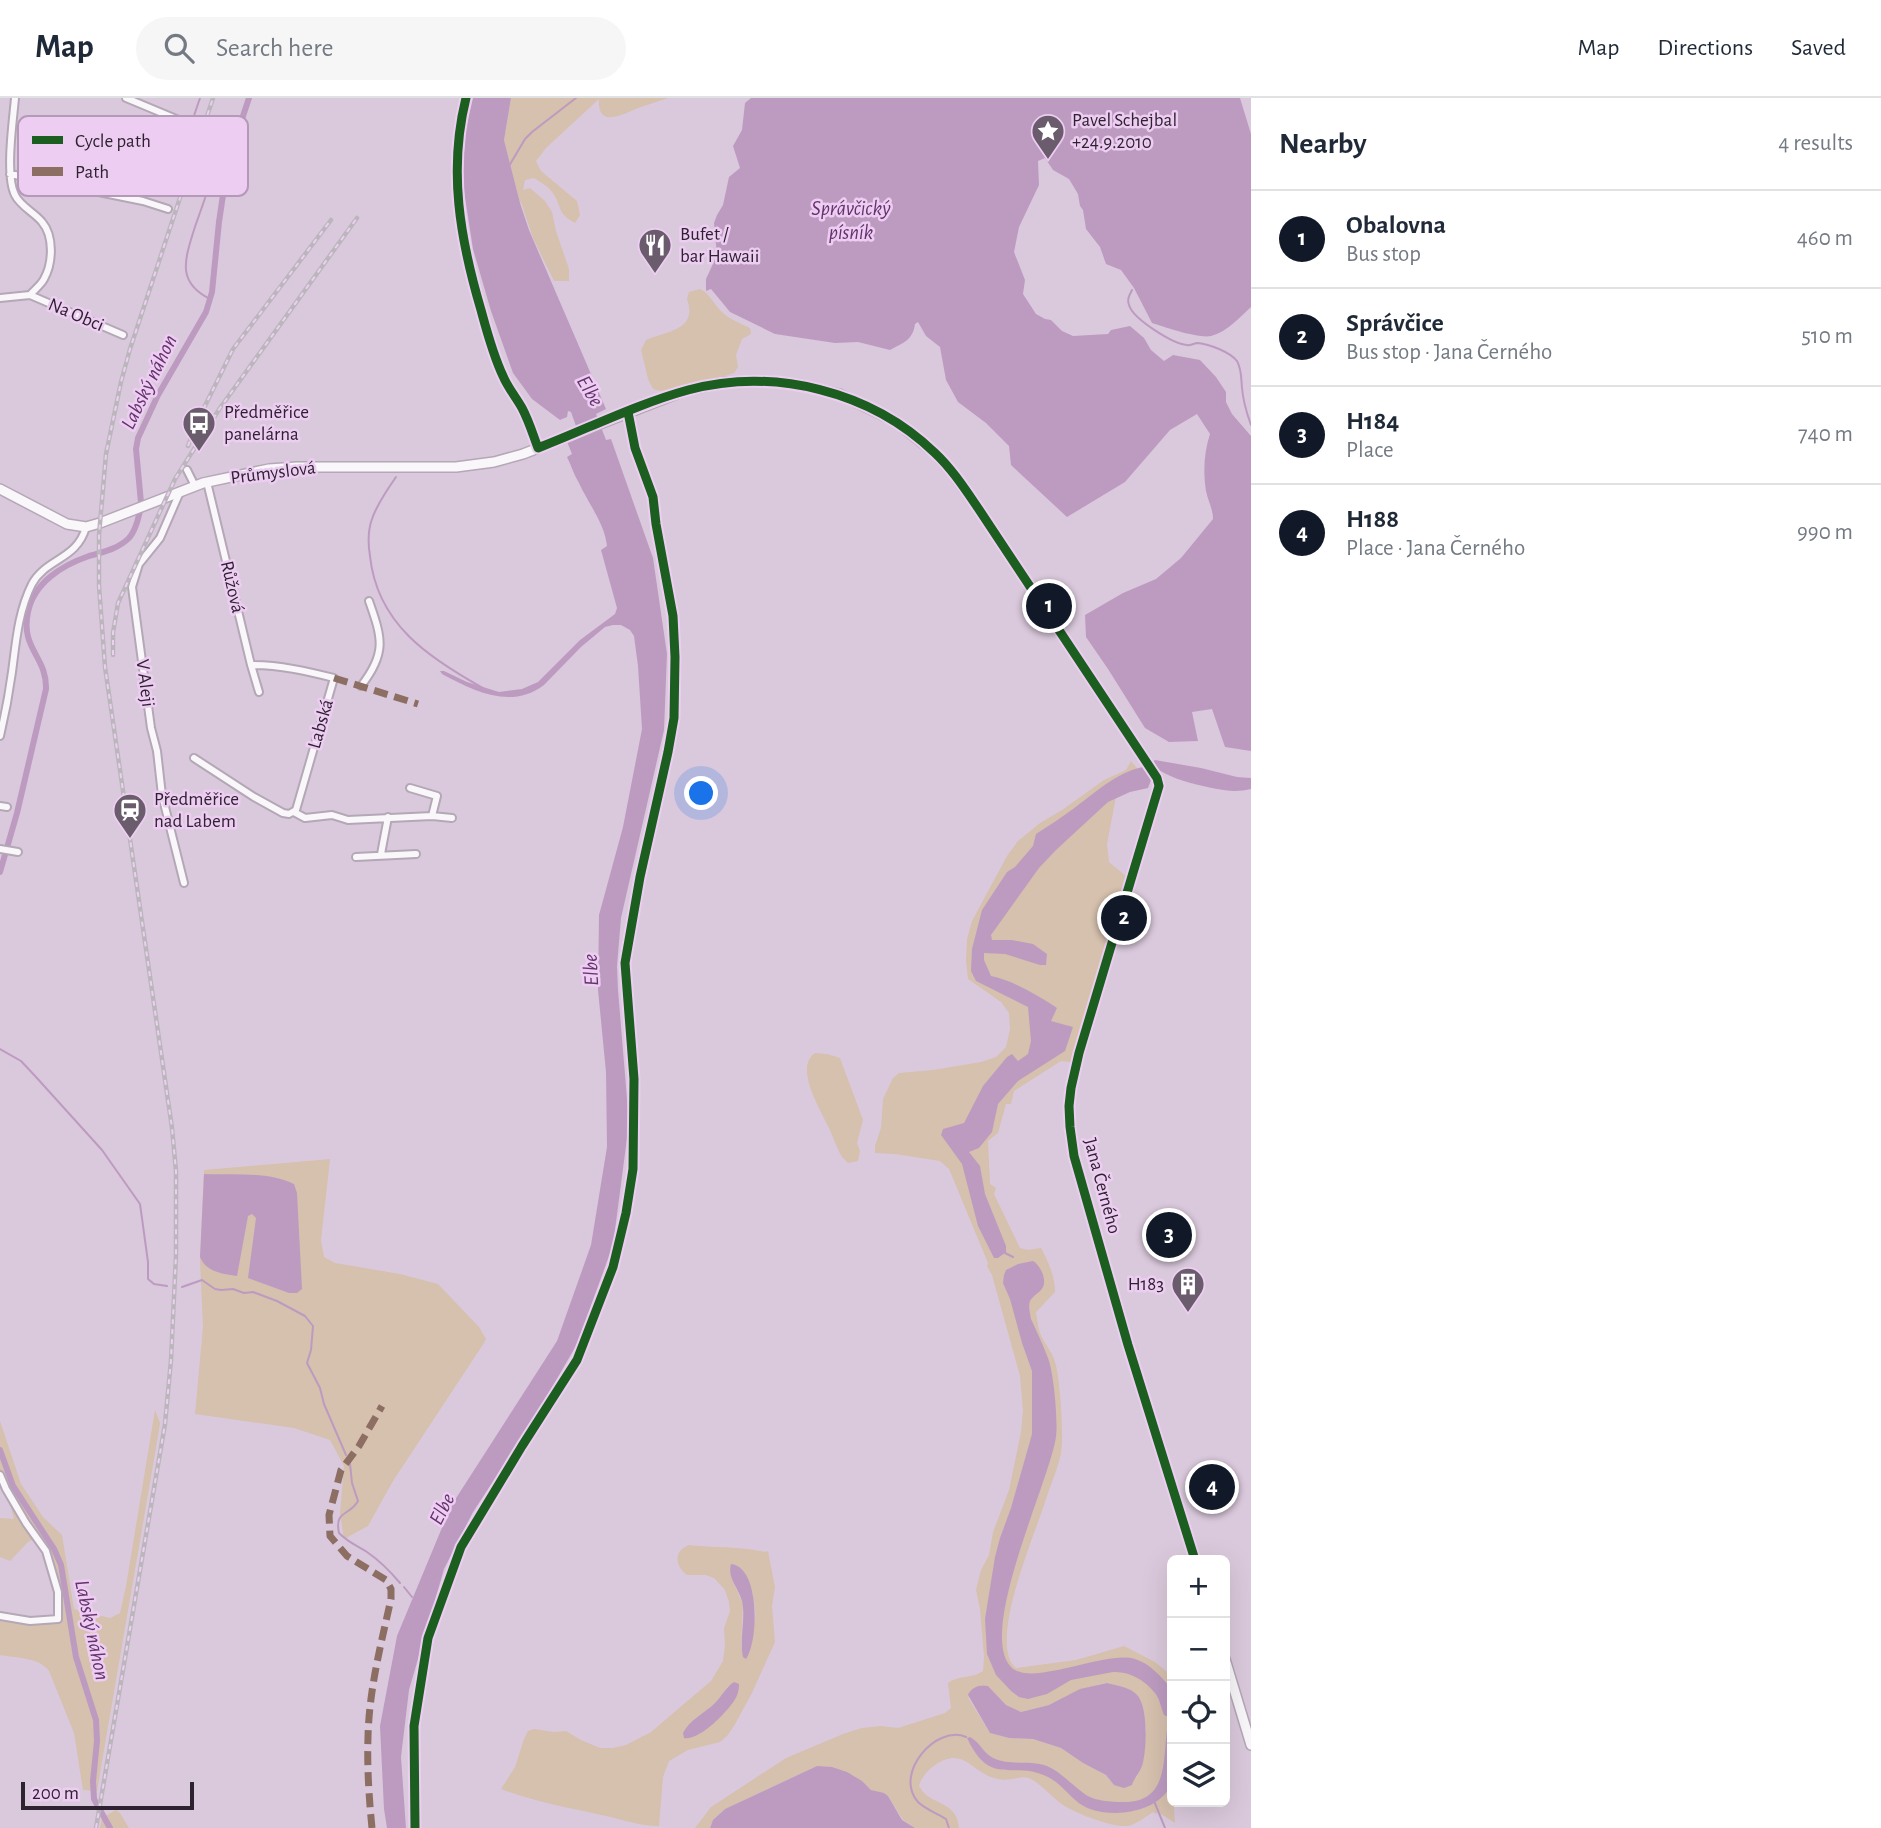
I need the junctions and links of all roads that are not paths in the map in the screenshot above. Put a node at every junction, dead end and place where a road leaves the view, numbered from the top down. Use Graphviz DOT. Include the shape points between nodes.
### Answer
graph roads {
  1 [pos="15,98"];
  2 [pos="131,99"];
  3 [pos="170,116"];
  4 [pos="10,174"];
  5 [pos="18,176"];
  6 [pos="119,196"];
  7 [pos="168,209"];
  8 [pos="30,295"];
  9 [pos="0,298"];
  10 [pos="123,335"];
  11 [pos="187,470"];
  12 [pos="207,482"];
  13 [pos="195,486"];
  14 [pos="0,489"];
  15 [pos="180,492"];
  16 [pos="86,527"];
  17 [pos="369,601"];
  18 [pos="251,665"];
  19 [pos="361,686"];
  20 [pos="259,692"];
  21 [pos="0,736"];
  22 [pos="194,758"];
  23 [pos="1157,778"];
  24 [pos="410,788"];
  25 [pos="295,811"];
  26 [pos="432,816"];
  27 [pos="388,817"];
  28 [pos="452,818"];
  29 [pos="0,849"];
  30 [pos="19,852"];
  31 [pos="416,854"];
  32 [pos="381,855"];
  33 [pos="356,857"];
  34 [pos="184,883"];
  35 [pos="0,1475"];
  36 [pos="1193,1555"];
  37 [pos="0,1616"];
  38 [pos="1230,1672"];
  39 [pos="1246,1714"];
  40 [pos="1251,1745"];
  1 -- 4 [label="street, Na Obci"];
  2 -- 3 [label="street"];
  4 -- 5 [label="street"];
  4 -- 8 [label="street, Na Obci" via="15,196 43,223 51,245 44,280"];
  6 -- 7 [label="street"];
  8 -- 9 [label="street, Na Obci"];
  8 -- 10 [label="street, Na Obci"];
  11 -- 13 [label="street"];
  12 -- 13 [label="street, Průmyslová"];
  12 -- 18 [label="street, Růžová"];
  12 -- 23 [label="street, Průmyslová" via="281,467 473,466 523,454 687,390 727,383 766,381 839,394 895,421 952,472"];
  13 -- 15 [label="street, Průmyslová"];
  14 -- 16 [label="street" via="67,524"];
  15 -- 16 [label="street, Průmyslová"];
  15 -- 34 [label="street, V Aleji" via="160,538 139,564 132,587 162,795"];
  16 -- 21 [label="street" via="77,547 37,576 24,601"];
  17 -- 19 [label="street, Labská" via="380,633 379,656"];
  18 -- 20 [label="street, Růžová"];
  18 -- 25 [label="street, Labská" via="298,668 334,678"];
  22 -- 25 [label="street" via="283,813"];
  23 -- 36 [label="street, Jana Černého" via="1158,791 1079,1053 1069,1118 1074,1156"];
  24 -- 26 [label="street" via="437,796"];
  25 -- 27 [label="street" via="307,818"];
  26 -- 27 [label="street"];
  26 -- 28 [label="street"];
  27 -- 32 [label="street"];
  29 -- 30 [label="street"];
  31 -- 32 [label="street"];
  32 -- 33 [label="street"];
  35 -- 37 [label="street" via="46,1551 58,1592 58,1619"];
  38 -- 39 [label="street"];
  39 -- 40 [label="street"];
}
